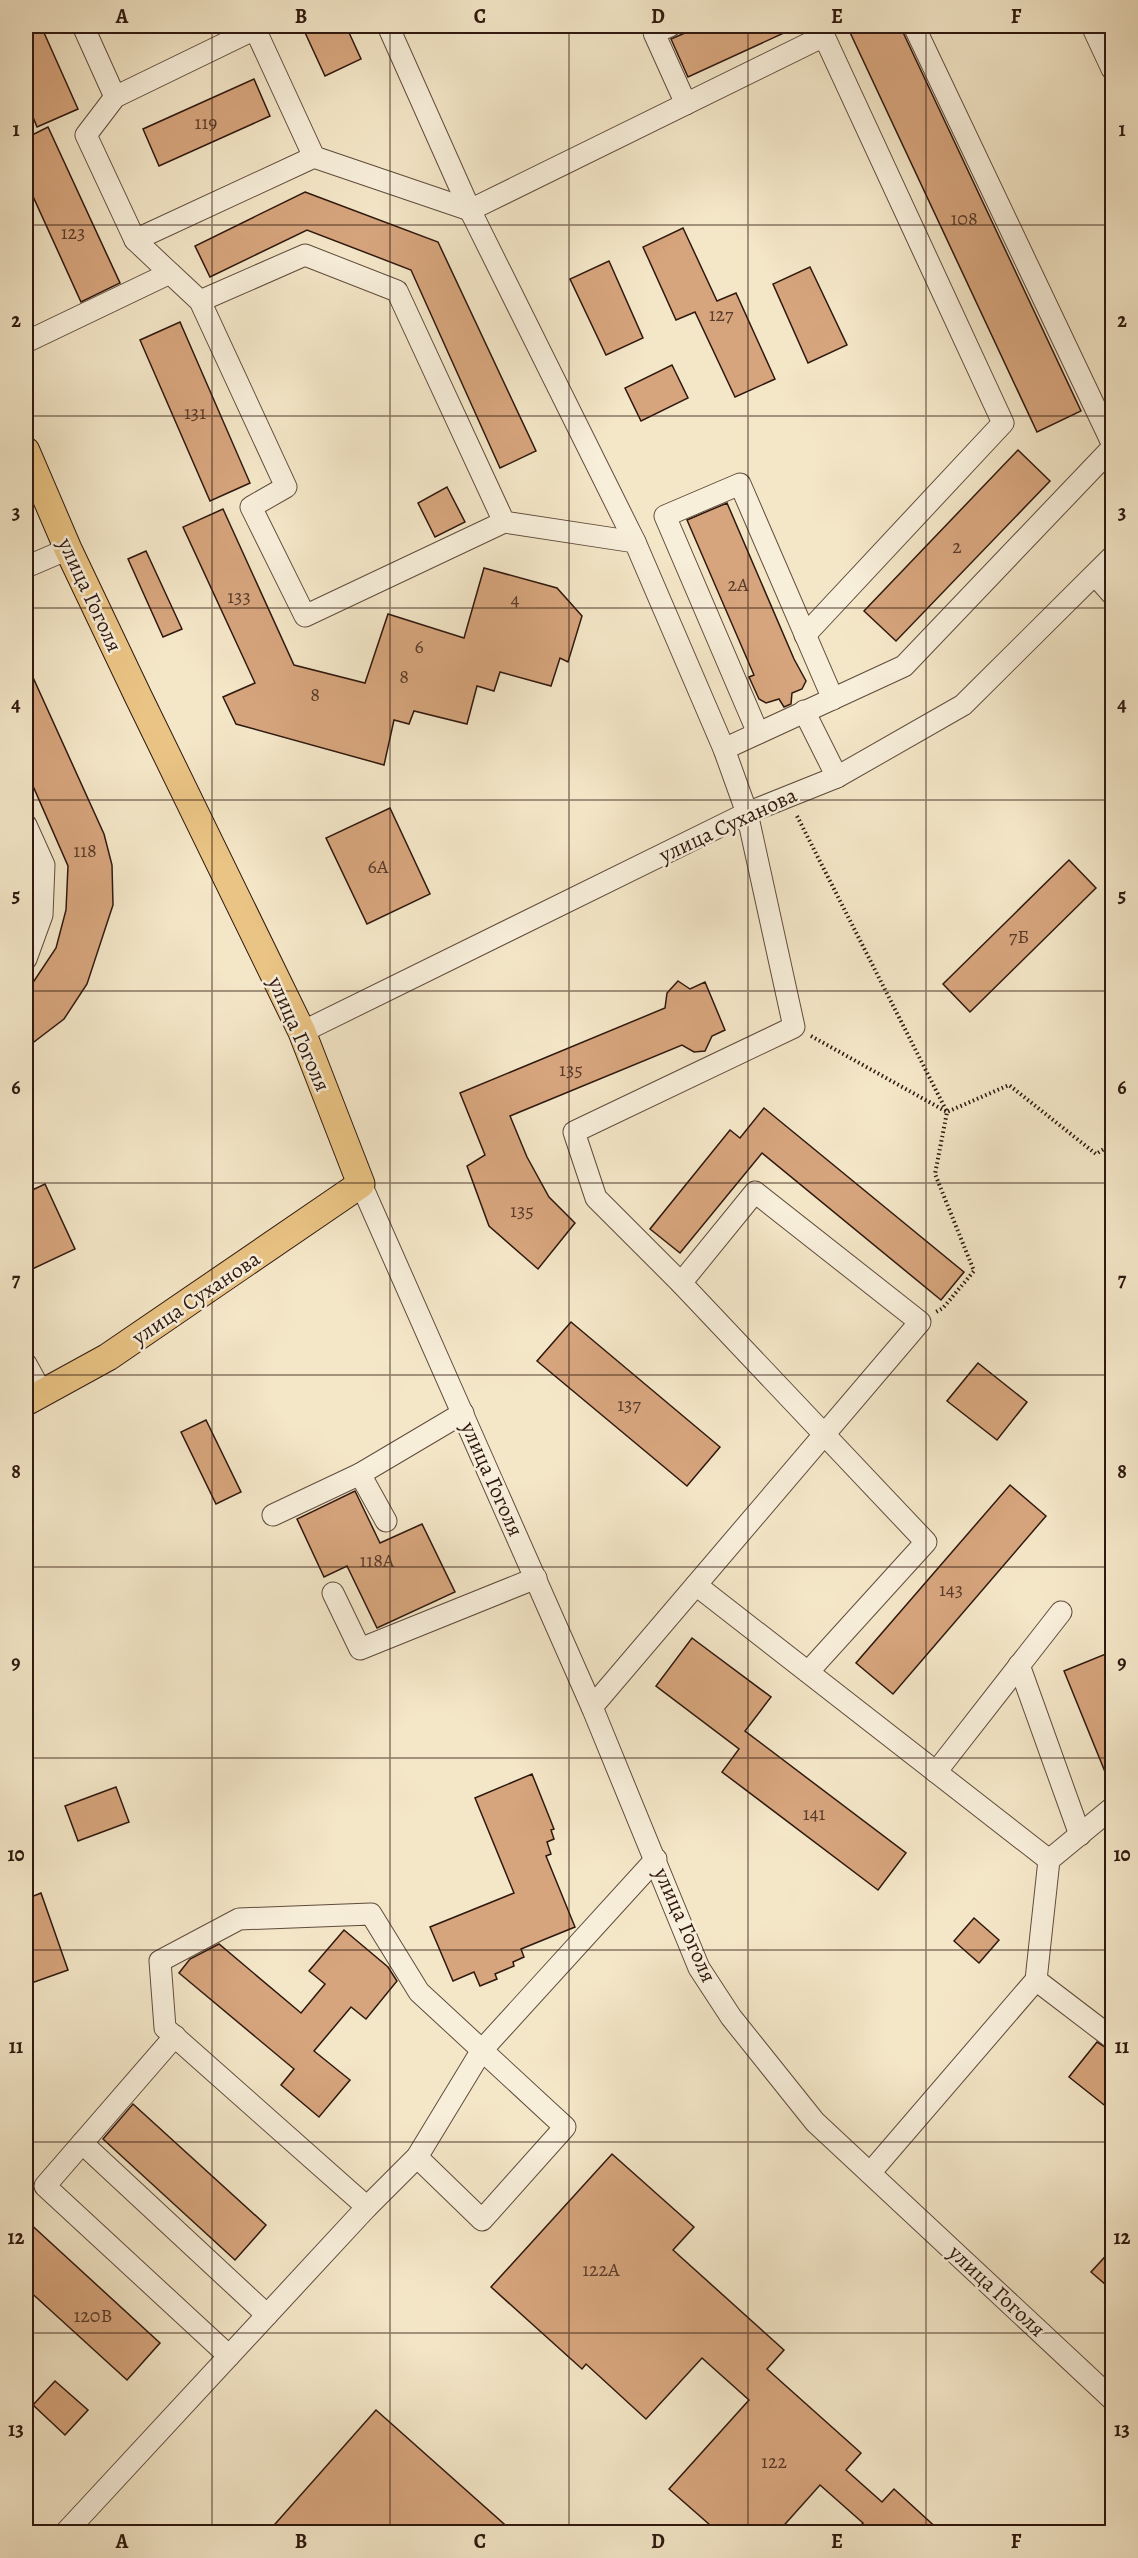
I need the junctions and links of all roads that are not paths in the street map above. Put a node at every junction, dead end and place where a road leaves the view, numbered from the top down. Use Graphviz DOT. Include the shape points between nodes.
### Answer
graph roads {
  1 [pos="83,26"];
  2 [pos="388,26"];
  3 [pos="670,26"];
  4 [pos="914,26"];
  5 [pos="1092,26"];
  6 [pos="255,27"];
  7 [pos="1113,69"];
  8 [pos="115,97"];
  9 [pos="686,104"];
  10 [pos="314,157"];
  11 [pos="470,210"];
  12 [pos="135,240"];
  13 [pos="170,273"];
  14 [pos="200,301"];
  15 [pos="26,342"];
  16 [pos="1113,443"];
  17 [pos="1113,448"];
  18 [pos="26,451"];
  19 [pos="504,522"];
  20 [pos="635,542"];
  21 [pos="68,549"];
  22 [pos="1113,557"];
  23 [pos="26,567"];
  24 [pos="1095,575"];
  25 [pos="1113,594"];
  26 [pos="805,635"];
  27 [pos="833,699"];
  28 [pos="804,711"];
  29 [pos="758,733"];
  30 [pos="724,749"];
  31 [pos="837,777"];
  32 [pos="747,813"];
  33 [pos="26,825"];
  34 [pos="26,959"];
  35 [pos="302,1032"];
  36 [pos="361,1184"];
  37 [pos="681,1283"];
  38 [pos="26,1364"];
  39 [pos="34,1397"];
  40 [pos="463,1413"];
  41 [pos="824,1436"];
  42 [pos="360,1474"];
  43 [pos="273,1515"];
  44 [pos="386,1521"];
  45 [pos="536,1578"];
  46 [pos="696,1585"];
  47 [pos="333,1593"];
  48 [pos="1061,1612"];
  49 [pos="1019,1665"];
  50 [pos="808,1672"];
  51 [pos="592,1707"];
  52 [pos="936,1772"];
  53 [pos="1113,1808"];
  54 [pos="1080,1835"];
  55 [pos="656,1859"];
  56 [pos="1049,1860"];
  57 [pos="1036,1980"];
  58 [pos="175,2036"];
  59 [pos="1113,2038"];
  60 [pos="482,2050"];
  61 [pos="82,2143"];
  62 [pos="417,2157"];
  63 [pos="870,2173"];
  64 [pos="367,2207"];
  65 [pos="267,2315"];
  66 [pos="229,2356"];
  67 [pos="1113,2398"];
  68 [pos="66,2532"];
  1 -- 8 [label="street"];
  2 -- 11 [label="street"];
  3 -- 9 [label="street" via="654,33"];
  4 -- 16 [label="street"];
  5 -- 7 [label="street"];
  6 -- 8 [label="street"];
  6 -- 10 [label="street"];
  8 -- 12 [label="street" via="86,135"];
  9 -- 11 [label="street"];
  9 -- 26 [label="street" via="824,36 1003,423"];
  10 -- 11 [label="street"];
  10 -- 12 [label="street"];
  11 -- 20 [label="street"];
  12 -- 13 [label="street"];
  13 -- 14 [label="street"];
  13 -- 15 [label="street"];
  14 -- 19 [label="street" via="305,255 397,291"];
  14 -- 19 [label="street" via="286,487 251,507 305,616"];
  17 -- 27 [label="street" via="904,666"];
  18 -- 21 [label="main road, улица Гоголя"];
  19 -- 20 [label="street"];
  20 -- 30 [label="street"];
  21 -- 23 [label="street"];
  21 -- 35 [label="main road, улица Гоголя"];
  22 -- 24 [label="street, улица Суханова"];
  24 -- 25 [label="street"];
  24 -- 31 [label="street, улица Суханова" via="963,705"];
  26 -- 27 [label="street"];
  26 -- 29 [label="street" via="740,484 665,516"];
  27 -- 28 [label="street"];
  28 -- 29 [label="street"];
  28 -- 31 [label="street"];
  29 -- 30 [label="street"];
  30 -- 32 [label="street"];
  31 -- 32 [label="street, улица Суханова"];
  32 -- 35 [label="street, улица Суханова"];
  32 -- 37 [label="street" via="794,1027 574,1132 596,1198"];
  33 -- 34 [label="street" via="44,865 42,915"];
  35 -- 36 [label="main road, улица Гоголя"];
  36 -- 39 [label="main road, улица Суханова" via="108,1357"];
  36 -- 40 [label="street, улица Гоголя"];
  37 -- 41 [label="street"];
  37 -- 41 [label="street" via="755,1192 920,1322"];
  38 -- 39 [label="street"];
  40 -- 42 [label="street"];
  40 -- 45 [label="street, улица Гоголя"];
  41 -- 46 [label="street"];
  41 -- 50 [label="street" via="926,1542"];
  42 -- 43 [label="street"];
  42 -- 44 [label="street"];
  45 -- 47 [label="street" via="360,1649"];
  45 -- 51 [label="street, улица Гоголя"];
  46 -- 50 [label="street"];
  46 -- 51 [label="street"];
  48 -- 49 [label="street"];
  49 -- 52 [label="street"];
  49 -- 54 [label="street"];
  50 -- 52 [label="street"];
  51 -- 55 [label="street, улица Гоголя"];
  52 -- 56 [label="street"];
  53 -- 54 [label="street"];
  54 -- 56 [label="street"];
  55 -- 60 [label="street"];
  55 -- 63 [label="street, улица Гоголя" via="699,1968 731,2017 815,2122"];
  56 -- 57 [label="street"];
  57 -- 59 [label="street"];
  57 -- 63 [label="street"];
  58 -- 60 [label="street" via="165,2028 160,1962 239,1919 371,1914 419,1992"];
  58 -- 61 [label="street"];
  58 -- 64 [label="street"];
  60 -- 62 [label="street"];
  60 -- 62 [label="street" via="565,2127 482,2220"];
  61 -- 65 [label="street"];
  61 -- 66 [label="street" via="45,2186"];
  62 -- 64 [label="street"];
  63 -- 67 [label="street, улица Гоголя"];
  64 -- 65 [label="street"];
  65 -- 66 [label="street"];
  66 -- 68 [label="street"];
}
